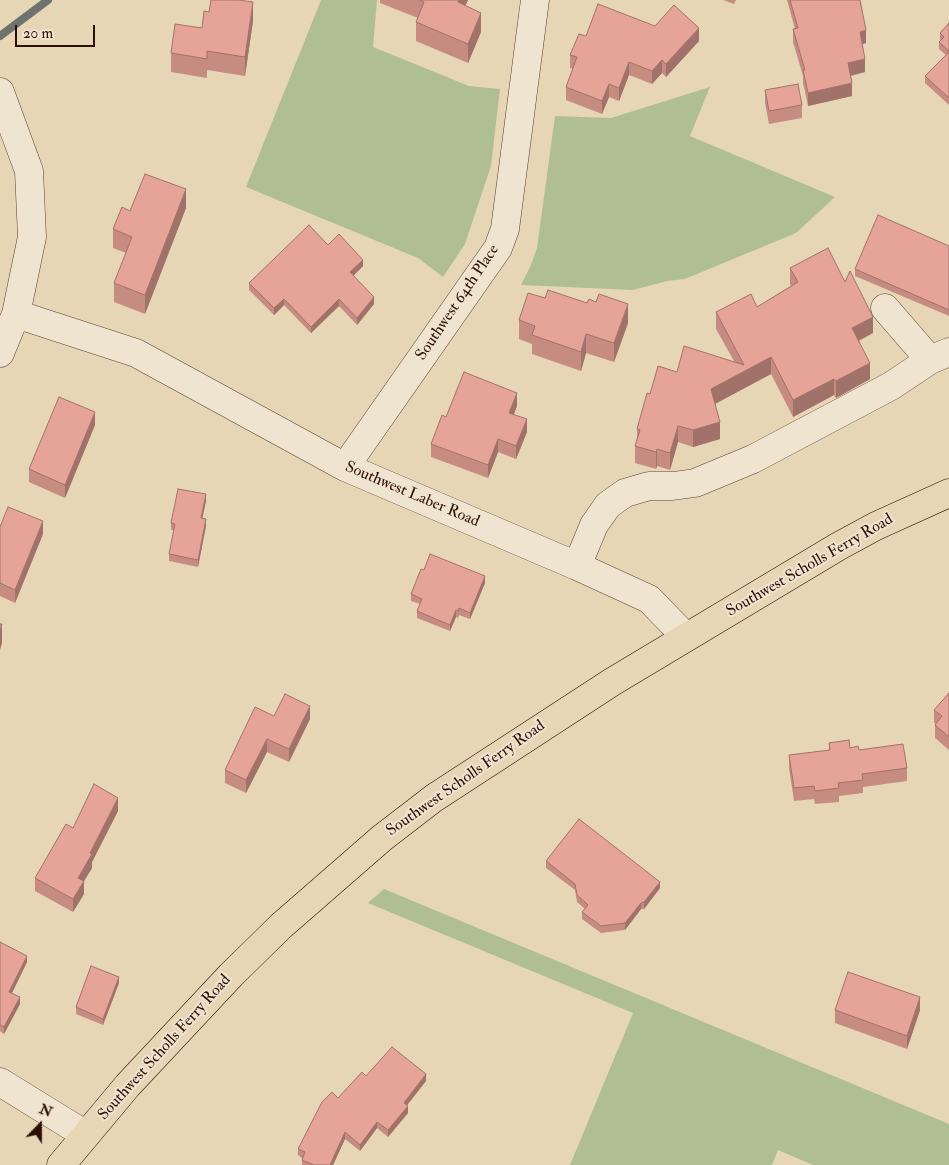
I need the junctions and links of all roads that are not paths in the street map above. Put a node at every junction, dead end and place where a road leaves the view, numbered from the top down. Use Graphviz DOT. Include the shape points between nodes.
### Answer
graph roads {
  1 [pos="535,0"];
  2 [pos="0,92"];
  3 [pos="885,308"];
  4 [pos="16,314"];
  5 [pos="0,353"];
  6 [pos="940,356"];
  7 [pos="345,467"];
  8 [pos="949,493"];
  9 [pos="577,566"];
  10 [pos="686,637"];
  11 [pos="0,1082"];
  12 [pos="86,1135"];
  13 [pos="61,1165"];
  1 -- 7 [label="street, Southwest 64th Place" via="505,229 498,248"];
  2 -- 4 [label="street" via="29,171 32,237"];
  3 -- 6 [label="street"];
  4 -- 5 [label="street"];
  4 -- 7 [label="street, Southwest Laber Road" via="136,353"];
  6 -- 9 [label="street" via="891,386 753,459 695,483 649,486 625,493 608,505 594,525"];
  7 -- 9 [label="street, Southwest Laber Road"];
  8 -- 10 [label="main road, Southwest Scholls Ferry Road" via="839,546"];
  9 -- 10 [label="street, Southwest Laber Road" via="650,599"];
  10 -- 12 [label="main road, Southwest Scholls Ferry Road" via="540,727 434,798 382,838 281,926 232,975 134,1078"];
  11 -- 12 [label="street"];
  12 -- 13 [label="main road, Southwest Scholls Ferry Road"];
}
